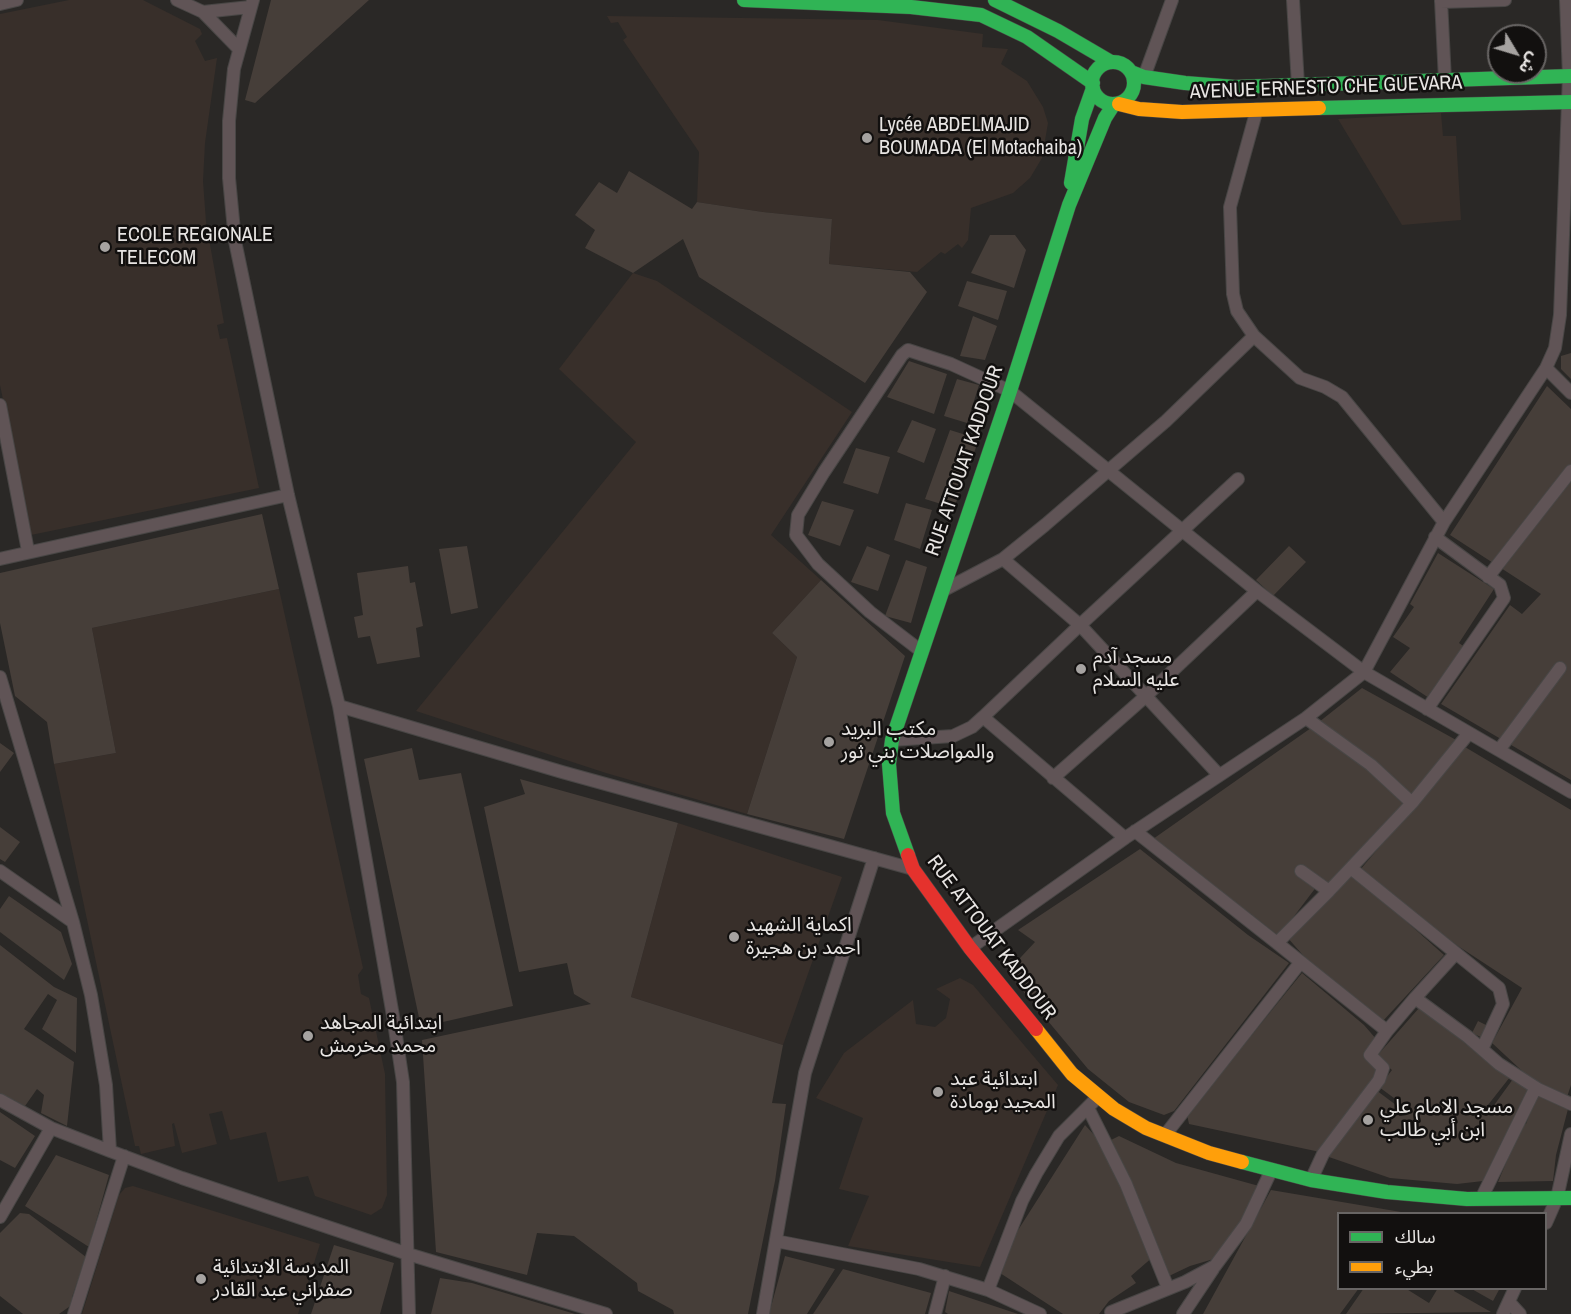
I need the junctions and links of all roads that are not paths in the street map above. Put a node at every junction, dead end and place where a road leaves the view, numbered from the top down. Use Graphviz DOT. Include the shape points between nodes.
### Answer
graph roads {
  1 [pos="17,0"];
  2 [pos="177,0"];
  3 [pos="744,0"];
  4 [pos="995,0"];
  5 [pos="1172,0"];
  6 [pos="1293,0"];
  7 [pos="1505,0"];
  8 [pos="1566,0"];
  9 [pos="1441,1"];
  10 [pos="0,3"];
  11 [pos="252,3"];
  12 [pos="203,12"];
  13 [pos="239,49"];
  14 [pos="1111,62"];
  15 [pos="1138,74"];
  16 [pos="1570,76"];
  17 [pos="1445,80"];
  18 [pos="1093,85"];
  19 [pos="1298,85"];
  20 [pos="1569,102"];
  21 [pos="1114,106"];
  22 [pos="1257,109"];
  23 [pos="1069,206"];
  24 [pos="1254,336"];
  25 [pos="1546,368"];
  26 [pos="1010,391"];
  27 [pos="1571,393"];
  28 [pos="0,405"];
  29 [pos="1108,471"];
  30 [pos="1571,471"];
  31 [pos="1238,479"];
  32 [pos="288,495"];
  33 [pos="1444,522"];
  34 [pos="1182,531"];
  35 [pos="1435,537"];
  36 [pos="28,551"];
  37 [pos="0,559"];
  38 [pos="1003,559"];
  39 [pos="1488,577"];
  40 [pos="1257,591"];
  41 [pos="941,592"];
  42 [pos="1080,625"];
  43 [pos="921,651"];
  44 [pos="1560,668"];
  45 [pos="1365,672"];
  46 [pos="0,677"];
  47 [pos="2,689"];
  48 [pos="1146,696"];
  49 [pos="4,704"];
  50 [pos="339,706"];
  51 [pos="1427,710"];
  52 [pos="983,717"];
  53 [pos="1306,718"];
  54 [pos="1469,733"];
  55 [pos="892,740"];
  56 [pos="1499,750"];
  57 [pos="1219,775"];
  58 [pos="1053,778"];
  59 [pos="1571,792"];
  60 [pos="1412,803"];
  61 [pos="1130,834"];
  62 [pos="874,858"];
  63 [pos="913,869"];
  64 [pos="1352,869"];
  65 [pos="1301,871"];
  66 [pos="0,872"];
  67 [pos="1329,891"];
  68 [pos="73,922"];
  69 [pos="1277,943"];
  70 [pos="970,948"];
  71 [pos="1456,953"];
  72 [pos="1300,963"];
  73 [pos="1415,998"];
  74 [pos="1387,1031"];
  75 [pos="1482,1049"];
  76 [pos="1538,1089"];
  77 [pos="1098,1097"];
  78 [pos="0,1100"];
  79 [pos="1571,1104"];
  80 [pos="1088,1108"];
  81 [pos="51,1128"];
  82 [pos="1571,1134"];
  83 [pos="1165,1135"];
  84 [pos="110,1150"];
  85 [pos="124,1156"];
  86 [pos="1271,1171"];
  87 [pos="1311,1180"];
  88 [pos="1557,1198"];
  89 [pos="1571,1198"];
  90 [pos="1480,1199"];
  91 [pos="0,1217"];
  92 [pos="1547,1218"];
  93 [pos="776,1241"];
  94 [pos="408,1254"];
  95 [pos="1215,1266"];
  96 [pos="945,1276"];
  97 [pos="1168,1288"];
  98 [pos="988,1290"];
  99 [pos="1514,1290"];
  100 [pos="1506,1308"];
  101 [pos="938,1313"];
  102 [pos="1111,1313"];
  103 [pos="74,1314"];
  104 [pos="409,1314"];
  105 [pos="606,1314"];
  106 [pos="763,1314"];
  107 [pos="1040,1314"];
  108 [pos="1182,1314"];
  109 [pos="1520,1314"];
  1 -- 10 [label="street"];
  2 -- 12 [label="street"];
  3 -- 18 [label="street" via="911,7 981,15 1027,37"];
  4 -- 14 [label="street"];
  5 -- 15 [label="street"];
  6 -- 19 [label="street"];
  7 -- 9 [label="street"];
  8 -- 16 [label="street"];
  9 -- 17 [label="street"];
  11 -- 12 [label="street"];
  11 -- 13 [label="street"];
  12 -- 13 [label="street"];
  13 -- 32 [label="street" via="229,121 235,241"];
  14 -- 15 [label="street"];
  14 -- 18 [label="street" via="1099,68"];
  15 -- 19 [label="street, AVENUE ERNESTO CHE GUEVARA" via="1213,86"];
  15 -- 21 [label="street" via="1132,93"];
  16 -- 17 [label="street, AVENUE ERNESTO CHE GUEVARA"];
  16 -- 20 [label="street"];
  17 -- 19 [label="street, AVENUE ERNESTO CHE GUEVARA"];
  18 -- 21 [label="street" via="1101,100"];
  18 -- 23 [label="street" via="1078,138"];
  20 -- 22 [label="street, AVENUE ERNESTO CHE GUEVARA"];
  20 -- 25 [label="street" via="1560,315 1555,348"];
  21 -- 22 [label="street, AVENUE ERNESTO CHE GUEVARA" via="1182,112"];
  21 -- 23 [label="street, RUE ATTOUAT KADDOUR"];
  22 -- 24 [label="street" via="1230,207 1233,294 1237,311"];
  23 -- 26 [label="street, RUE ATTOUAT KADDOUR"];
  24 -- 29 [label="street"];
  24 -- 33 [label="street" via="1300,378 1342,397"];
  25 -- 27 [label="street"];
  25 -- 33 [label="street"];
  26 -- 29 [label="street"];
  26 -- 41 [label="street, RUE ATTOUAT KADDOUR"];
  26 -- 43 [label="street" via="951,364 908,350 798,515 796,535 818,564 870,612"];
  28 -- 36 [label="street"];
  29 -- 34 [label="street"];
  29 -- 38 [label="street"];
  30 -- 39 [label="street"];
  31 -- 34 [label="street"];
  32 -- 36 [label="street"];
  32 -- 50 [label="street"];
  33 -- 35 [label="street"];
  34 -- 40 [label="street"];
  34 -- 42 [label="street"];
  35 -- 39 [label="street"];
  35 -- 45 [label="street"];
  36 -- 37 [label="street"];
  38 -- 41 [label="street"];
  38 -- 42 [label="street"];
  39 -- 51 [label="street" via="1500,585 1504,598"];
  40 -- 45 [label="street"];
  40 -- 48 [label="street"];
  41 -- 43 [label="street, RUE ATTOUAT KADDOUR"];
  42 -- 48 [label="street"];
  42 -- 52 [label="street"];
  43 -- 55 [label="street, RUE ATTOUAT KADDOUR"];
  44 -- 56 [label="street"];
  45 -- 51 [label="street"];
  45 -- 53 [label="street"];
  46 -- 47 [label="street"];
  47 -- 49 [label="street"];
  48 -- 57 [label="street"];
  48 -- 58 [label="street"];
  49 -- 68 [label="street"];
  50 -- 62 [label="street"];
  50 -- 94 [label="street" via="403,1082"];
  51 -- 54 [label="street"];
  52 -- 55 [label="street" via="954,736"];
  52 -- 58 [label="street"];
  53 -- 57 [label="street"];
  53 -- 60 [label="street" via="1371,765"];
  54 -- 56 [label="street"];
  54 -- 60 [label="street"];
  55 -- 63 [label="street, RUE ATTOUAT KADDOUR" via="892,813"];
  56 -- 59 [label="street"];
  57 -- 61 [label="street"];
  58 -- 61 [label="street"];
  60 -- 64 [label="street"];
  61 -- 69 [label="street"];
  61 -- 70 [label="street"];
  62 -- 63 [label="street"];
  62 -- 93 [label="street" via="805,1073"];
  63 -- 70 [label="street, RUE ATTOUAT KADDOUR"];
  64 -- 67 [label="street"];
  64 -- 71 [label="street"];
  65 -- 67 [label="street"];
  66 -- 68 [label="street"];
  67 -- 69 [label="street"];
  68 -- 84 [label="street" via="91,994 104,1074"];
  69 -- 72 [label="street"];
  70 -- 77 [label="street, RUE ATTOUAT KADDOUR" via="1072,1074"];
  71 -- 73 [label="street"];
  71 -- 75 [label="street" via="1503,994 1500,1013"];
  72 -- 74 [label="street"];
  72 -- 83 [label="street"];
  73 -- 74 [label="street"];
  73 -- 75 [label="street"];
  74 -- 87 [label="street" via="1370,1055 1383,1068 1379,1080 1323,1154"];
  75 -- 76 [label="street" via="1499,1065"];
  76 -- 79 [label="street"];
  76 -- 90 [label="street" via="1516,1124"];
  77 -- 80 [label="street"];
  77 -- 83 [label="street, RUE ATTOUAT KADDOUR" via="1113,1109"];
  78 -- 81 [label="street"];
  80 -- 97 [label="street" via="1126,1184"];
  80 -- 98 [label="street" via="1059,1136 1036,1174"];
  81 -- 84 [label="street"];
  81 -- 91 [label="street"];
  82 -- 88 [label="street"];
  83 -- 86 [label="street, RUE ATTOUAT KADDOUR"];
  84 -- 85 [label="street"];
  85 -- 94 [label="street"];
  85 -- 103 [label="street"];
  86 -- 87 [label="street, RUE ATTOUAT KADDOUR"];
  86 -- 95 [label="street" via="1246,1224"];
  87 -- 90 [label="street, RUE ATTOUAT KADDOUR" via="1387,1192"];
  88 -- 89 [label="street, RUE ATTOUAT KADDOUR"];
  88 -- 90 [label="street, RUE ATTOUAT KADDOUR"];
  88 -- 92 [label="street"];
  93 -- 96 [label="street"];
  93 -- 106 [label="street"];
  94 -- 104 [label="street"];
  94 -- 105 [label="street"];
  95 -- 97 [label="street"];
  95 -- 108 [label="street"];
  96 -- 98 [label="street"];
  96 -- 101 [label="street"];
  97 -- 102 [label="street"];
  98 -- 107 [label="street"];
  99 -- 100 [label="street"];
  100 -- 109 [label="street"];
}
